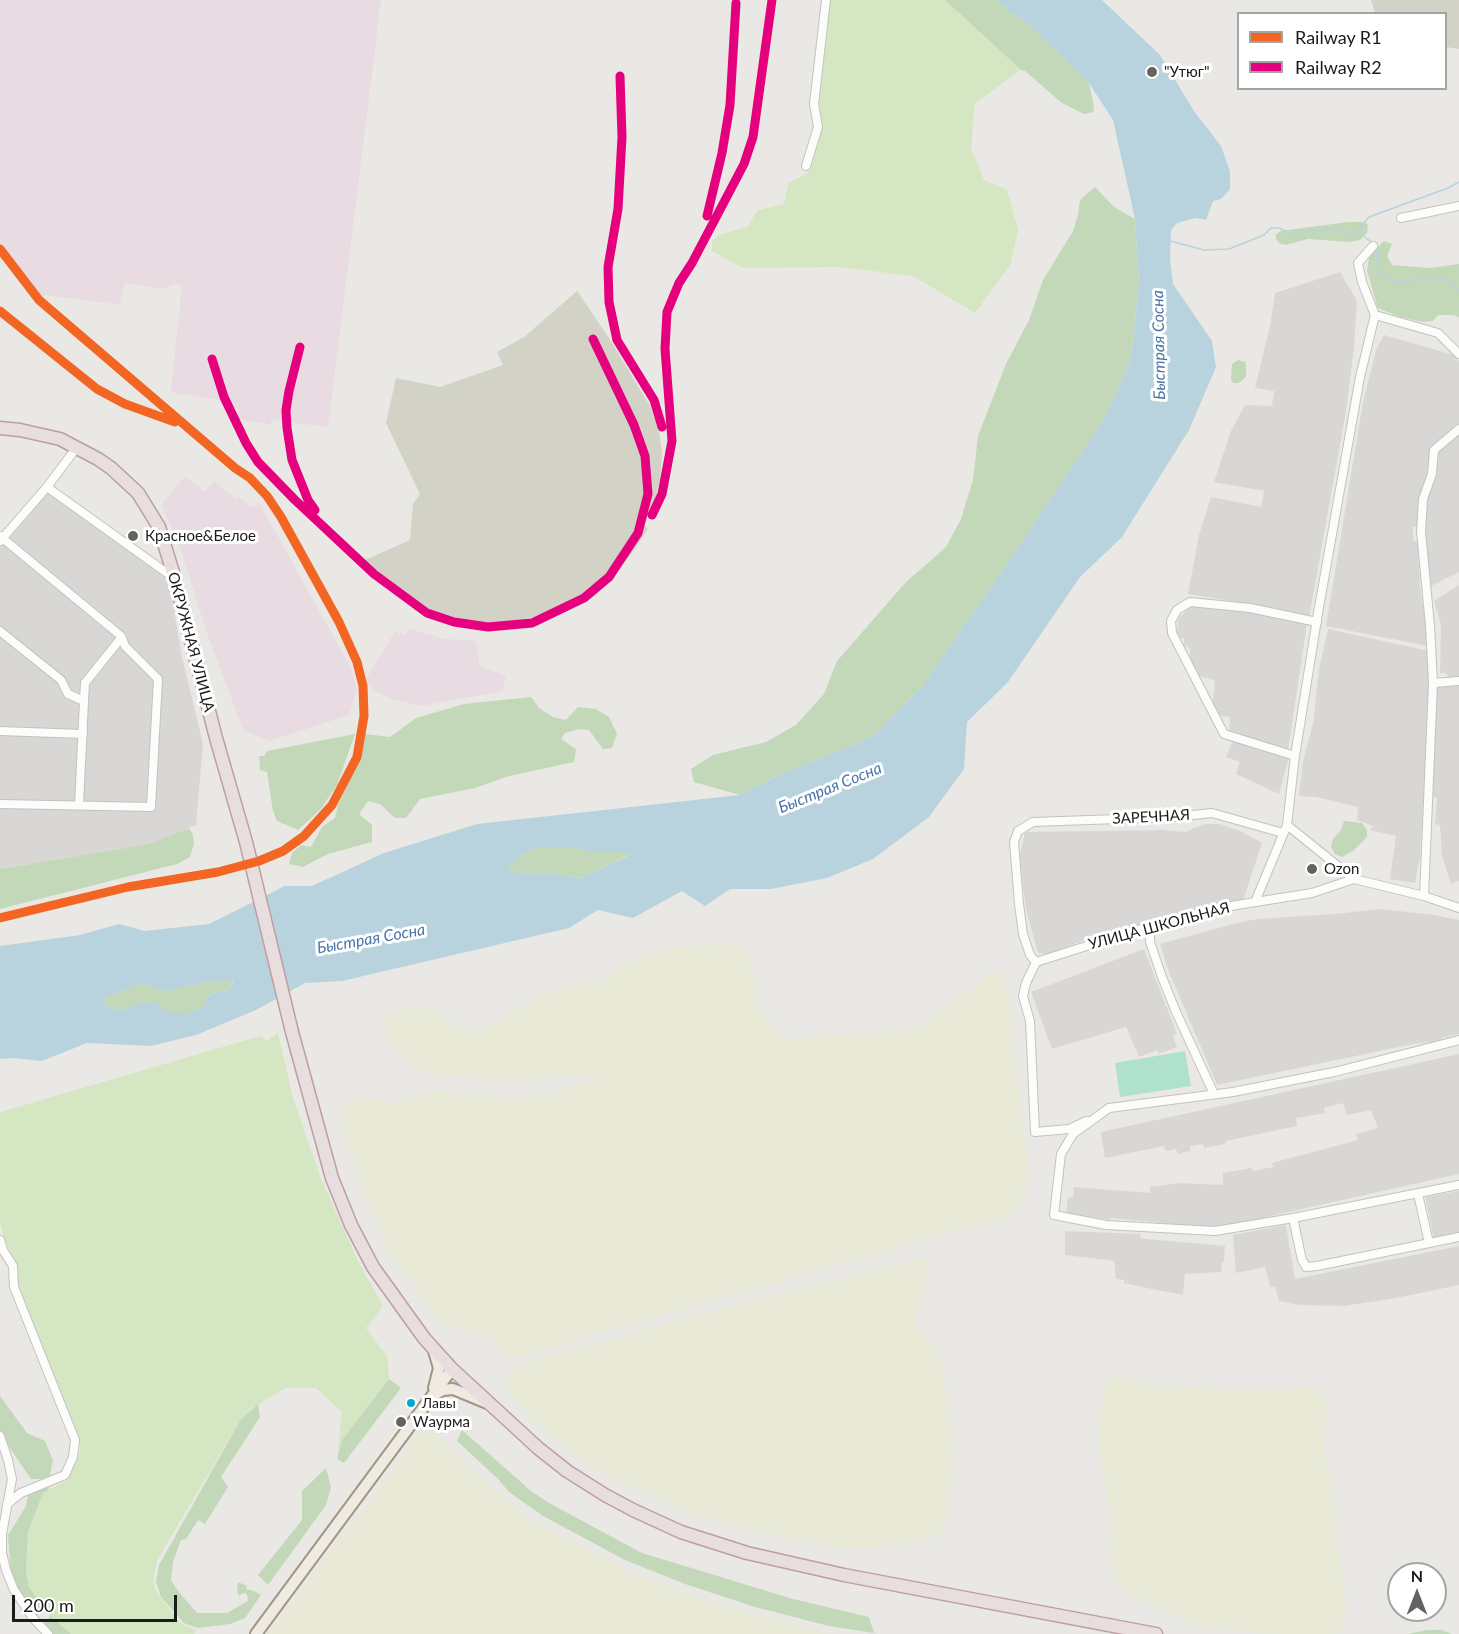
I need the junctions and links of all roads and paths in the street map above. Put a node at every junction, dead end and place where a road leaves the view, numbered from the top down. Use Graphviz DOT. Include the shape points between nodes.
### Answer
graph roads {
  1 [pos="826,0"];
  2 [pos="806,166"];
  3 [pos="1459,206"];
  4 [pos="1401,218"];
  5 [pos="1373,246"];
  6 [pos="1375,315"];
  7 [pos="1459,354"];
  8 [pos="0,428"];
  9 [pos="1459,429"];
  10 [pos="77,447"];
  11 [pos="47,487"];
  12 [pos="1,539"];
  13 [pos="175,579"];
  14 [pos="1317,622"];
  15 [pos="0,631"];
  16 [pos="122,639"];
  17 [pos="1459,681"];
  18 [pos="1432,683"];
  19 [pos="84,701"];
  20 [pos="0,731"];
  21 [pos="83,734"];
  22 [pos="1295,756"];
  23 [pos="0,804"];
  24 [pos="79,806"];
  25 [pos="1285,829"];
  26 [pos="1354,879"];
  27 [pos="1424,896"];
  28 [pos="1255,902"];
  29 [pos="1459,908"];
  30 [pos="1150,927"];
  31 [pos="1036,962"];
  32 [pos="1459,1040"];
  33 [pos="1214,1094"];
  34 [pos="1102,1114"];
  35 [pos="1459,1185"];
  36 [pos="1418,1194"];
  37 [pos="1293,1218"];
  38 [pos="1459,1237"];
  39 [pos="0,1240"];
  40 [pos="1429,1244"];
  41 [pos="433,1348"];
  42 [pos="452,1368"];
  43 [pos="431,1396"];
  44 [pos="490,1405"];
  45 [pos="0,1436"];
  46 [pos="7,1504"];
  47 [pos="1,1534"];
  48 [pos="48,1634"];
  49 [pos="256,1634"];
  50 [pos="1156,1634"];
  1 -- 2 [label="street" via="814,104 818,127"];
  3 -- 4 [label="street"];
  5 -- 6 [label="street" via="1358,263"];
  6 -- 7 [label="street" via="1437,333"];
  6 -- 14 [label="street" via="1360,377"];
  8 -- 10 [label="highway, ОКРУЖНАЯ УЛИЦА" via="42,434"];
  9 -- 18 [label="street" via="1434,450 1432,474 1423,499 1421,531"];
  10 -- 11 [label="street"];
  10 -- 13 [label="highway, ОКРУЖНАЯ УЛИЦА" via="111,468 138,493 159,526"];
  11 -- 12 [label="street"];
  11 -- 13 [label="street"];
  12 -- 16 [label="street"];
  13 -- 41 [label="highway, ОКРУЖНАЯ УЛИЦА" via="332,1178 373,1267"];
  14 -- 22 [label="street"];
  14 -- 22 [label="street" via="1250,608 1190,602 1177,610 1171,621 1172,633 1224,734"];
  15 -- 19 [label="street" via="61,680 68,694"];
  16 -- 19 [label="street" via="85,683"];
  16 -- 24 [label="street" via="158,679 151,807"];
  17 -- 18 [label="street"];
  18 -- 27 [label="street"];
  19 -- 21 [label="street"];
  20 -- 21 [label="street"];
  21 -- 24 [label="street"];
  22 -- 25 [label="street"];
  23 -- 24 [label="street"];
  25 -- 26 [label="street"];
  25 -- 28 [label="street"];
  25 -- 31 [label="street, ЗАРЕЧНАЯ" via="1212,813 1033,822 1018,831 1014,842 1023,934"];
  26 -- 27 [label="street"];
  26 -- 28 [label="street, УЛИЦА ШКОЛЬНАЯ" via="1312,893"];
  27 -- 29 [label="street"];
  28 -- 30 [label="street, УЛИЦА ШКОЛЬНАЯ" via="1212,909"];
  30 -- 31 [label="street, УЛИЦА ШКОЛЬНАЯ"];
  30 -- 33 [label="street" via="1150,942 1162,977"];
  31 -- 34 [label="street" via="1023,996 1030,1021 1035,1132 1069,1128"];
  32 -- 33 [label="street" via="1334,1072"];
  33 -- 34 [label="street" via="1109,1108"];
  34 -- 37 [label="street" via="1073,1134 1061,1154 1054,1215 1106,1225 1215,1231"];
  35 -- 36 [label="street"];
  36 -- 37 [label="street"];
  36 -- 40 [label="street"];
  37 -- 40 [label="street" via="1306,1267"];
  38 -- 40 [label="street"];
  39 -- 46 [label="street" via="13,1266 15,1287 75,1440 65,1475 21,1493"];
  41 -- 42 [label="highway, ОКРУЖНАЯ УЛИЦА"];
  41 -- 43 [label="main road" via="439,1368"];
  42 -- 43 [label="main road"];
  42 -- 44 [label="highway, ОКРУЖНАЯ УЛИЦА"];
  43 -- 44 [label="main road" via="453,1389"];
  43 -- 49 [label="main road"];
  44 -- 50 [label="highway, ОКРУЖНАЯ УЛИЦА" via="567,1471 605,1495 690,1535 747,1553 844,1575"];
  45 -- 46 [label="street" via="12,1479"];
  46 -- 47 [label="street"];
  47 -- 48 [label="street" via="4,1562 14,1590"];
}
